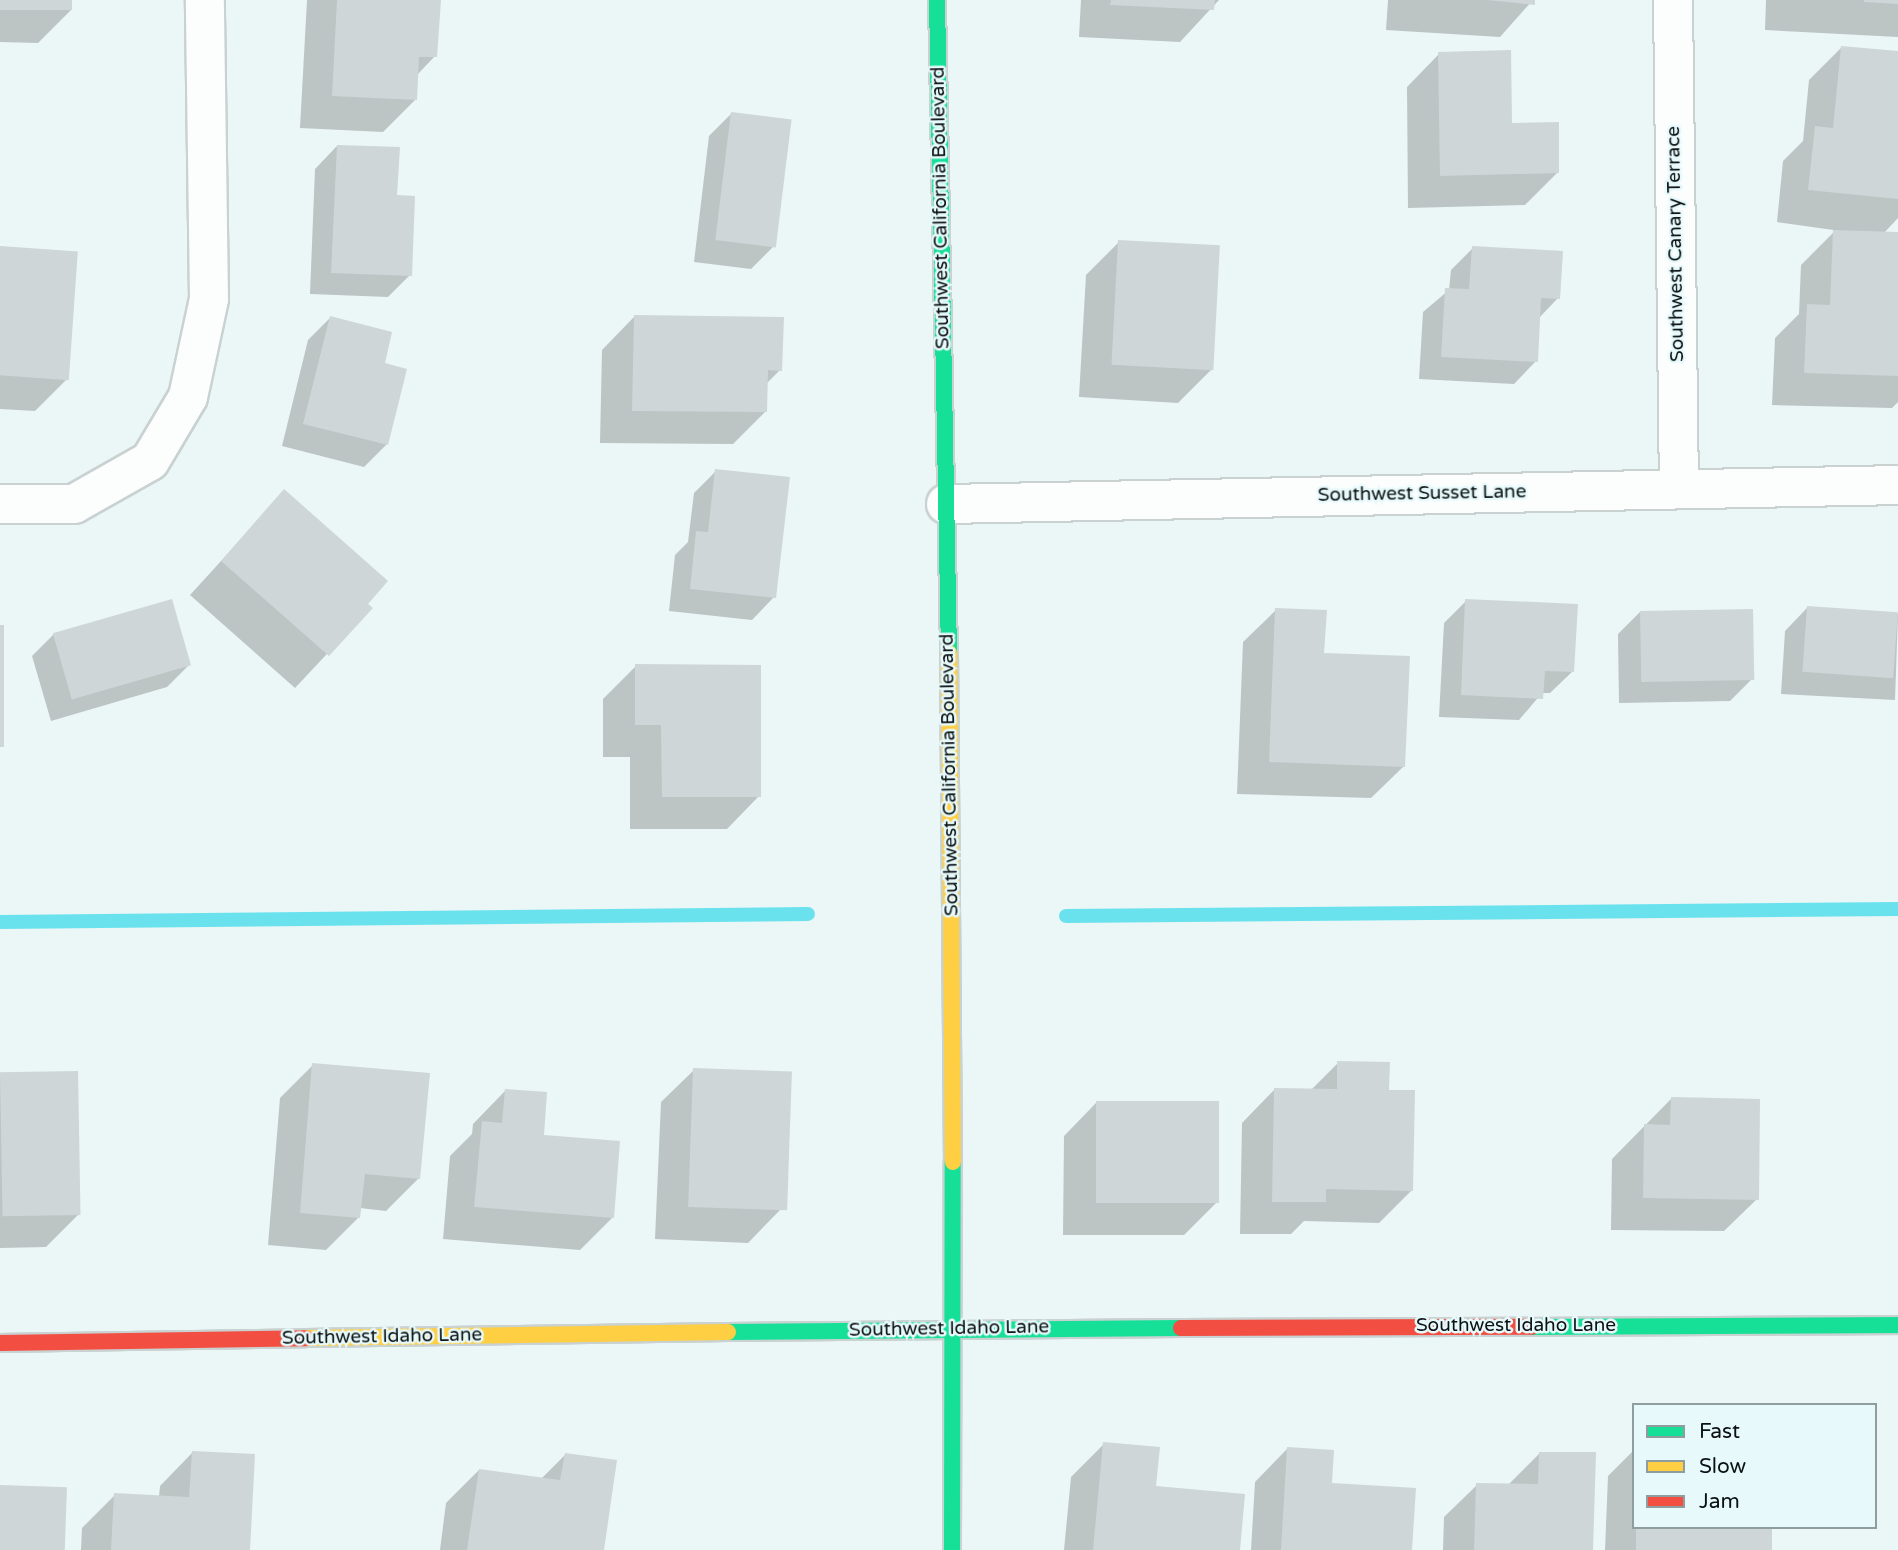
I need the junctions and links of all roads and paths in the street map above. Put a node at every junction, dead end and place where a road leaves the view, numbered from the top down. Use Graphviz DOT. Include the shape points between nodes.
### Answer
graph roads {
  1 [pos="205,0"];
  2 [pos="937,0"];
  3 [pos="1673,0"];
  4 [pos="1898,485"];
  5 [pos="1679,489"];
  6 [pos="0,504"];
  7 [pos="946,504"];
  8 [pos="1898,1325"];
  9 [pos="950,1329"];
  10 [pos="0,1343"];
  11 [pos="952,1550"];
  1 -- 6 [label="street" via="209,299 188,397 150,461 74,504"];
  2 -- 7 [label="street, Southwest California Boulevard"];
  3 -- 5 [label="street, Southwest Canary Terrace"];
  4 -- 5 [label="street, Southwest Susset Lane"];
  5 -- 7 [label="street, Southwest Susset Lane"];
  7 -- 9 [label="street, Southwest California Boulevard" via="954,957"];
  8 -- 9 [label="street, Southwest Idaho Lane"];
  9 -- 10 [label="street, Southwest Idaho Lane"];
  9 -- 11 [label="street, Southwest California Boulevard"];
}
